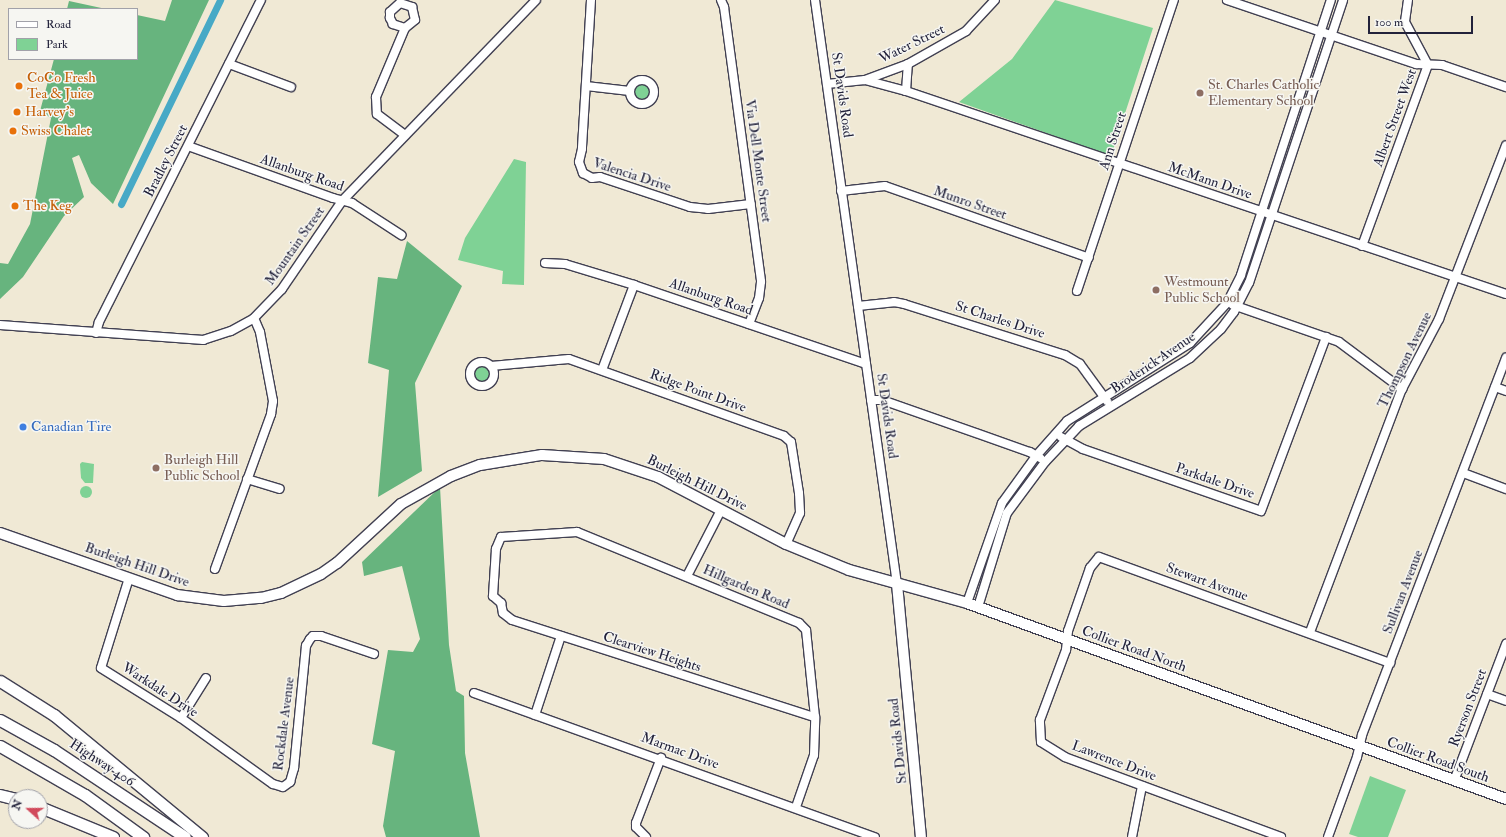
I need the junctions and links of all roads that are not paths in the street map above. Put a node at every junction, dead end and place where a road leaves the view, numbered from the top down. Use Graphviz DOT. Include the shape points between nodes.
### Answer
graph roads {
  1 [pos="261,0"];
  2 [pos="536,0"];
  3 [pos="591,0"];
  4 [pos="721,0"];
  5 [pos="815,0"];
  6 [pos="995,0"];
  7 [pos="1174,0"];
  8 [pos="1227,0"];
  9 [pos="1332,0"];
  10 [pos="1343,0"];
  11 [pos="1408,0"];
  12 [pos="405,28"];
  13 [pos="1321,33"];
  14 [pos="1331,36"];
  15 [pos="229,64"];
  16 [pos="908,64"];
  17 [pos="1428,65"];
  18 [pos="865,80"];
  19 [pos="827,84"];
  20 [pos="586,86"];
  21 [pos="1506,87"];
  22 [pos="291,88"];
  23 [pos="630,91"];
  24 [pos="906,91"];
  25 [pos="405,135"];
  26 [pos="1506,145"];
  27 [pos="188,146"];
  28 [pos="1119,164"];
  29 [pos="841,191"];
  30 [pos="342,201"];
  31 [pos="751,204"];
  32 [pos="1262,213"];
  33 [pos="1272,216"];
  34 [pos="401,235"];
  35 [pos="1362,246"];
  36 [pos="1089,258"];
  37 [pos="545,263"];
  38 [pos="1457,278"];
  39 [pos="634,285"];
  40 [pos="1077,291"];
  41 [pos="1506,294"];
  42 [pos="1227,302"];
  43 [pos="858,306"];
  44 [pos="1237,307"];
  45 [pos="254,318"];
  46 [pos="749,324"];
  47 [pos="0,325"];
  48 [pos="96,333"];
  49 [pos="1326,337"];
  50 [pos="1506,358"];
  51 [pos="866,364"];
  52 [pos="491,366"];
  53 [pos="602,370"];
  54 [pos="1495,388"];
  55 [pos="1402,389"];
  56 [pos="1506,392"];
  57 [pos="1105,398"];
  58 [pos="871,400"];
  59 [pos="1111,407"];
  60 [pos="1056,433"];
  61 [pos="1064,440"];
  62 [pos="1036,456"];
  63 [pos="1045,462"];
  64 [pos="1463,473"];
  65 [pos="247,479"];
  66 [pos="280,489"];
  67 [pos="1506,489"];
  68 [pos="721,510"];
  69 [pos="0,533"];
  70 [pos="786,544"];
  71 [pos="215,569"];
  72 [pos="687,576"];
  73 [pos="129,578"];
  74 [pos="897,584"];
  75 [pos="493,596"];
  76 [pos="967,603"];
  77 [pos="978,607"];
  78 [pos="1310,632"];
  79 [pos="561,636"];
  80 [pos="1067,639"];
  81 [pos="1506,644"];
  82 [pos="374,654"];
  83 [pos="1390,663"];
  84 [pos="206,678"];
  85 [pos="0,681"];
  86 [pos="474,693"];
  87 [pos="1487,694"];
  88 [pos="1506,701"];
  89 [pos="535,715"];
  90 [pos="815,717"];
  91 [pos="181,718"];
  92 [pos="0,720"];
  93 [pos="0,746"];
  94 [pos="1360,746"];
  95 [pos="661,758"];
  96 [pos="1454,781"];
  97 [pos="1142,786"];
  98 [pos="284,787"];
  99 [pos="1506,800"];
  100 [pos="796,808"];
  101 [pos="48,810"];
  102 [pos="858,834"];
  103 [pos="114,837"];
  104 [pos="143,837"];
  105 [pos="185,837"];
  106 [pos="202,837"];
  107 [pos="646,837"];
  108 [pos="875,837"];
  109 [pos="922,837"];
  110 [pos="1132,837"];
  111 [pos="1281,837"];
  112 [pos="1328,837"];
  1 -- 15 [label="street, Bradley Street"];
  2 -- 25 [label="street, Mountain Street"];
  3 -- 20 [label="street, Valencia Drive"];
  4 -- 31 [label="street, Via Dell Monte Street"];
  5 -- 19 [label="street, St Davids Road"];
  6 -- 16 [label="street, Water Street" via="966,31"];
  7 -- 28 [label="street, Ann Street"];
  8 -- 13 [label="street"];
  9 -- 13 [label="street, Broderick Avenue"];
  10 -- 14 [label="street, Broderick Avenue"];
  11 -- 17 [label="street, Albert Street West" via="1405,22"];
  12 -- 25 [label="street" via="376,97 377,114"];
  13 -- 14 [label="street"];
  13 -- 32 [label="street, Broderick Avenue"];
  14 -- 17 [label="street" via="1416,64"];
  14 -- 33 [label="street, Broderick Avenue"];
  15 -- 22 [label="street"];
  15 -- 27 [label="street, Bradley Street"];
  16 -- 18 [label="street, Water Street"];
  16 -- 24 [label="street"];
  17 -- 21 [label="street" via="1442,65"];
  17 -- 35 [label="street, Albert Street West"];
  18 -- 19 [label="street, Water Street"];
  18 -- 24 [label="street, McMann Drive"];
  19 -- 29 [label="street, St Davids Road"];
  20 -- 23 [label="street"];
  20 -- 31 [label="street, Valencia Drive" via="579,162 583,173 592,178 600,177 690,207 708,209"];
  24 -- 28 [label="street, McMann Drive"];
  25 -- 30 [label="street, Mountain Street"];
  26 -- 38 [label="street, Thompson Avenue"];
  27 -- 30 [label="street, Allanburg Road"];
  27 -- 48 [label="street, Bradley Street"];
  28 -- 32 [label="street, McMann Drive"];
  28 -- 36 [label="street, Ann Street"];
  29 -- 36 [label="street, Munro Street" via="885,186"];
  29 -- 43 [label="street, St Davids Road"];
  30 -- 34 [label="street, Allanburg Road" via="352,203"];
  30 -- 45 [label="street, Mountain Street" via="282,289"];
  31 -- 46 [label="street, Via Dell Monte Street" via="761,282 759,298"];
  32 -- 33 [label="street, McMann Drive"];
  32 -- 42 [label="street, Broderick Avenue" via="1236,287"];
  33 -- 35 [label="street, McMann Drive"];
  33 -- 44 [label="street, Broderick Avenue" via="1249,283"];
  35 -- 38 [label="street, McMann Drive"];
  36 -- 40 [label="street, Ann Street"];
  37 -- 39 [label="street, Allanburg Road" via="565,264"];
  38 -- 41 [label="street, McMann Drive"];
  38 -- 55 [label="street, Thompson Avenue" via="1440,319"];
  39 -- 46 [label="street, Allanburg Road"];
  39 -- 53 [label="street"];
  42 -- 44 [label="street"];
  42 -- 57 [label="street, Broderick Avenue" via="1190,343"];
  43 -- 51 [label="street, St Davids Road"];
  43 -- 57 [label="street, St Charles Drive" via="894,302 904,304 1065,354 1080,364"];
  44 -- 49 [label="street"];
  44 -- 59 [label="street, Broderick Avenue" via="1221,329 1190,358"];
  45 -- 48 [label="street, Mountain Street" via="231,331 203,340"];
  45 -- 65 [label="street" via="260,332 273,401 271,414"];
  46 -- 51 [label="street, Allanburg Road"];
  47 -- 48 [label="street, Mountain Street"];
  49 -- 55 [label="street" via="1349,348"];
  49 -- 61 [label="street, Parkdale Drive" via="1261,511 1083,449"];
  50 -- 54 [label="street, Sullivan Avenue"];
  51 -- 58 [label="street, St Davids Road"];
  52 -- 53 [label="street, Ridge Point Drive" via="566,359"];
  53 -- 70 [label="street, Ridge Point Drive" via="784,436 791,442 800,513"];
  54 -- 56 [label="street"];
  54 -- 64 [label="street, Sullivan Avenue"];
  55 -- 78 [label="street, Thompson Avenue"];
  57 -- 59 [label="street, St Charles Drive"];
  57 -- 60 [label="street, Broderick Avenue" via="1067,421"];
  58 -- 62 [label="street" via="882,400"];
  58 -- 74 [label="street, St Davids Road"];
  59 -- 61 [label="street, Broderick Avenue" via="1079,426"];
  60 -- 61 [label="street, Parkdale Drive"];
  60 -- 62 [label="street, Broderick Avenue"];
  61 -- 63 [label="street, Broderick Avenue"];
  62 -- 63 [label="street"];
  62 -- 76 [label="street, Broderick Avenue" via="1002,502"];
  63 -- 77 [label="street, Broderick Avenue" via="1007,513"];
  64 -- 67 [label="street"];
  64 -- 83 [label="street, Sullivan Avenue"];
  65 -- 66 [label="street"];
  65 -- 71 [label="street"];
  68 -- 70 [label="main road, Burleigh Hill Drive"];
  68 -- 72 [label="street"];
  68 -- 73 [label="main road, Burleigh Hill Drive" via="658,477 630,467 585,456 542,454 480,465 426,488 378,523 337,563 281,593 224,601 198,600"];
  69 -- 73 [label="main road, Burleigh Hill Drive"];
  70 -- 74 [label="main road, Burleigh Hill Drive" via="849,570"];
  72 -- 75 [label="street, Hillgarden Road" via="577,532 501,537 496,549"];
  72 -- 90 [label="street, Hillgarden Road" via="799,623 806,630"];
  73 -- 91 [label="street, Warkdale Drive" via="101,668"];
  74 -- 76 [label="main road, Collier Road North"];
  74 -- 109 [label="main road, St Davids Road"];
  75 -- 79 [label="street, Clearview Heights" via="500,603 503,613 512,620"];
  76 -- 77 [label="main road, Collier Road North"];
  77 -- 80 [label="main road, Collier Road North"];
  78 -- 80 [label="street, Stewart Avenue" via="1099,557 1090,568"];
  78 -- 83 [label="street, Stewart Avenue"];
  79 -- 89 [label="street"];
  79 -- 90 [label="street, Clearview Heights"];
  80 -- 94 [label="main road, Collier Road North"];
  80 -- 97 [label="street, Lawrence Drive" via="1066,650 1040,720 1041,742 1065,757"];
  81 -- 87 [label="street, Ryerson Street"];
  82 -- 98 [label="street, Rockdale Avenue" via="321,636 313,636 306,646 294,768 290,782"];
  83 -- 94 [label="street, Sullivan Avenue"];
  84 -- 91 [label="street"];
  85 -- 106 [label="highway" via="54,715"];
  86 -- 89 [label="street, Marmac Drive"];
  87 -- 88 [label="street"];
  87 -- 96 [label="street, Ryerson Street"];
  89 -- 95 [label="street, Marmac Drive"];
  90 -- 100 [label="street, Hillgarden Road" via="814,755"];
  91 -- 98 [label="street, Warkdale Drive" via="273,784"];
  92 -- 105 [label="highway, Highway 406" via="54,750"];
  93 -- 104 [label="highway" via="85,795"];
  94 -- 96 [label="main road, Collier Road South"];
  94 -- 112 [label="street, Sullivan Avenue"];
  95 -- 100 [label="street, Marmac Drive"];
  95 -- 107 [label="street" via="636,822 636,827"];
  96 -- 99 [label="main road, Collier Road South"];
  97 -- 110 [label="street"];
  97 -- 111 [label="street, Lawrence Drive"];
  100 -- 102 [label="street, Marmac Drive"];
  101 -- 103 [label="highway"];
  102 -- 108 [label="street, Marmac Drive"];
}
